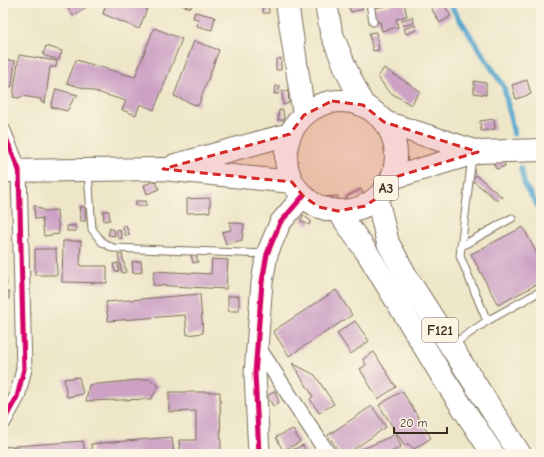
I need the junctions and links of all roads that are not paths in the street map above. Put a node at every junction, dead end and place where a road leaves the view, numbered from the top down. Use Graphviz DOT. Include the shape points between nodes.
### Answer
graph roads {
  1 [pos="287,3"];
  2 [pos="326,3"];
  3 [pos="370,3"];
  4 [pos="373,22"];
  5 [pos="363,105"];
  6 [pos="304,115"];
  7 [pos="384,122"];
  8 [pos="3,131"];
  9 [pos="290,134"];
  10 [pos="541,150"];
  11 [pos="475,153"];
  12 [pos="163,169"];
  13 [pos="11,170"];
  14 [pos="88,170"];
  15 [pos="392,178"];
  16 [pos="298,189"];
  17 [pos="377,198"];
  18 [pos="338,211"];
  19 [pos="512,218"];
  20 [pos="460,247"];
  21 [pos="267,254"];
  22 [pos="541,291"];
  23 [pos="487,321"];
  24 [pos="257,346"];
  25 [pos="450,346"];
  26 [pos="3,422"];
  27 [pos="259,454"];
  28 [pos="328,454"];
  29 [pos="493,454"];
  30 [pos="520,454"];
  1 -- 6 [label="main road"];
  2 -- 5 [label="main road" via="331,32"];
  3 -- 4 [label="lane"];
  5 -- 6 [label="main road, A3" via="348,101 332,101 317,106"];
  5 -- 7 [label="main road, A3"];
  6 -- 9 [label="main road, A3"];
  7 -- 11 [label="main road, A3"];
  7 -- 15 [label="main road, A3" via="392,134 396,149 396,164"];
  8 -- 13 [label="street"];
  9 -- 12 [label="main road, A3"];
  9 -- 16 [label="main road, A3" via="286,150 287,166"];
  10 -- 11 [label="main road, A3"];
  11 -- 15 [label="main road, A3"];
  11 -- 20 [label="lane"];
  12 -- 14 [label="main road, A3"];
  12 -- 16 [label="main road, A3"];
  13 -- 14 [label="main road, A3"];
  13 -- 26 [label="street" via="24,369 17,397"];
  14 -- 21 [label="lane" via="92,229 102,242 113,248"];
  15 -- 17 [label="main road, A3"];
  16 -- 18 [label="main road, A3" via="319,207"];
  16 -- 21 [label="street"];
  17 -- 18 [label="main road, A3" via="365,206"];
  17 -- 25 [label="main road, F121" via="388,243 409,282"];
  18 -- 29 [label="main road, F121" via="368,254"];
  19 -- 20 [label="lane"];
  20 -- 23 [label="lane" via="460,256"];
  21 -- 24 [label="street"];
  22 -- 23 [label="lane"];
  23 -- 25 [label="lane"];
  24 -- 27 [label="street" via="255,374"];
  24 -- 28 [label="street"];
  25 -- 30 [label="main road, F121"];
}
